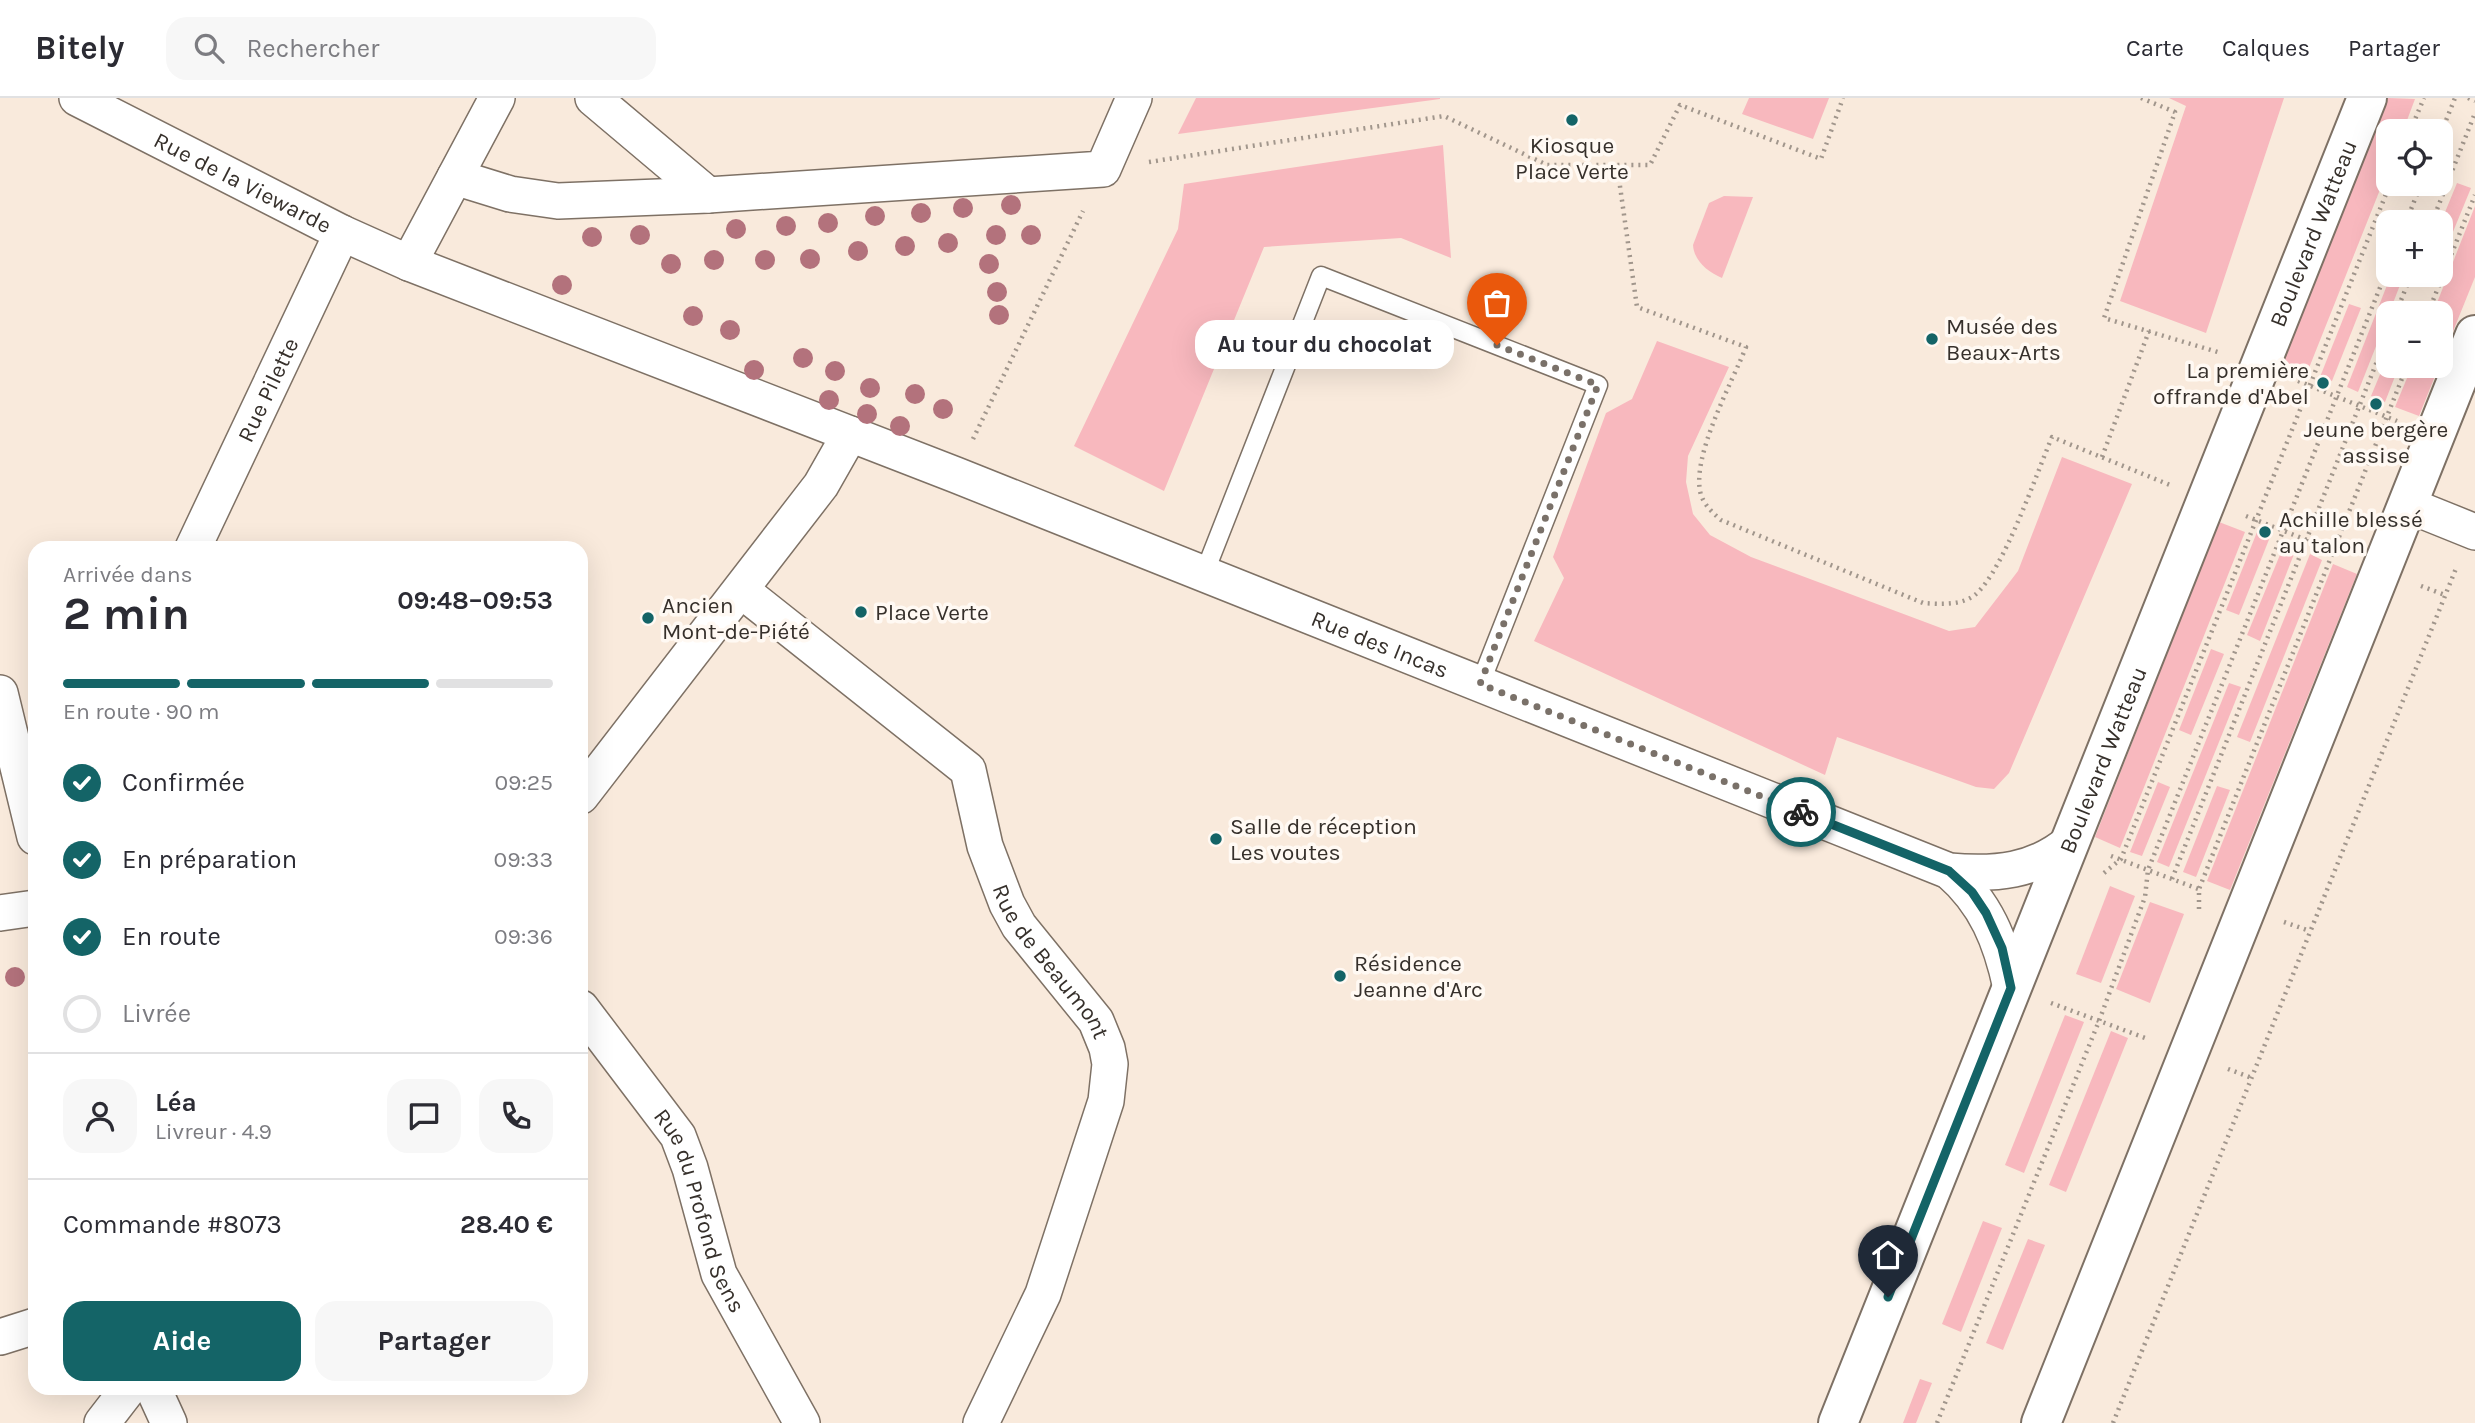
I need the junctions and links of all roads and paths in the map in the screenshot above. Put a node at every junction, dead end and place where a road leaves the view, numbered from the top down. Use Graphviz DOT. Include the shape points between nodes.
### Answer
graph roads {
  1 [pos="77,98"];
  2 [pos="497,98"];
  3 [pos="593,98"];
  4 [pos="1134,98"];
  5 [pos="1843,98"];
  6 [pos="2141,98"];
  7 [pos="2367,98"];
  8 [pos="2424,98"];
  9 [pos="2455,98"];
  10 [pos="2468,98"];
  11 [pos="2475,101"];
  12 [pos="2475,113"];
  13 [pos="2415,119"];
  14 [pos="2447,119"];
  15 [pos="1617,165"];
  16 [pos="1102,169"];
  17 [pos="455,177"];
  18 [pos="708,195"];
  19 [pos="2475,195"];
  20 [pos="2384,196"];
  21 [pos="2437,210"];
  22 [pos="342,233"];
  23 [pos="409,263"];
  24 [pos="2380,287"];
  25 [pos="2433,301"];
  26 [pos="2149,331"];
  27 [pos="2475,335"];
  28 [pos="2376,363"];
  29 [pos="2259,365"];
  30 [pos="2402,378"];
  31 [pos="2309,385"];
  32 [pos="2337,396"];
  33 [pos="2359,405"];
  34 [pos="2387,416"];
  35 [pos="850,434"];
  36 [pos="2436,436"];
  37 [pos="2102,457"];
  38 [pos="956,475"];
  39 [pos="2206,499"];
  40 [pos="2408,505"];
  41 [pos="2256,520"];
  42 [pos="2283,531"];
  43 [pos="2473,531"];
  44 [pos="2308,540"];
  45 [pos="196,541"];
  46 [pos="2333,551"];
  47 [pos="2382,570"];
  48 [pos="1204,574"];
  49 [pos="741,590"];
  50 [pos="1480,684"];
  51 [pos="0,693"];
  52 [pos="588,787"];
  53 [pos="28,808"];
  54 [pos="2071,841"];
  55 [pos="2121,859"];
  56 [pos="2148,870"];
  57 [pos="1949,871"];
  58 [pos="2102,874"];
  59 [pos="2172,879"];
  60 [pos="2199,889"];
  61 [pos="2247,907"];
  62 [pos="28,909"];
  63 [pos="0,913"];
  64 [pos="2199,919"];
  65 [pos="2011,988"];
  66 [pos="2058,990"];
  67 [pos="2053,1003"];
  68 [pos="588,1017"];
  69 [pos="2099,1021"];
  70 [pos="2188,1055"];
  71 [pos="28,1328"];
  72 [pos="0,1337"];
  73 [pos="124,1395"];
  74 [pos="156,1395"];
  75 [pos="102,1423"];
  76 [pos="169,1423"];
  77 [pos="803,1423"];
  78 [pos="981,1423"];
  79 [pos="1838,1423"];
  80 [pos="1937,1423"];
  81 [pos="2041,1423"];
  82 [pos="2113,1423"];
  1 -- 22 [label="street, Rue de la Viewarde"];
  2 -- 17 [label="street"];
  3 -- 18 [label="street"];
  4 -- 16 [label="street"];
  5 -- 15 [label="path" via="1821,159 1680,105 1650,165"];
  6 -- 26 [label="path" via="2175,112 2104,318"];
  7 -- 29 [label="main road, Boulevard Watteau"];
  8 -- 13 [label="path"];
  9 -- 14 [label="path"];
  10 -- 11 [label="path"];
  12 -- 21 [label="path"];
  15 -- 16 [label="path" via="1546,166 1444,116"];
  15 -- 37 [label="path" via="1637,307 1746,347 1699,471 1701,495 1721,520 1923,603 1949,605 1974,596 1993,574 2052,437"];
  16 -- 18 [label="street"];
  16 -- 38 [label="path"];
  17 -- 18 [label="street" via="510,194 558,201"];
  17 -- 23 [label="street"];
  19 -- 25 [label="path"];
  20 -- 31 [label="path"];
  22 -- 23 [label="street, Rue de la Viewarde"];
  22 -- 45 [label="street, Rue Pilette"];
  23 -- 35 [label="street"];
  24 -- 32 [label="path"];
  26 -- 29 [label="path"];
  26 -- 37 [label="path"];
  27 -- 36 [label="main road"];
  28 -- 33 [label="path"];
  29 -- 31 [label="path"];
  29 -- 39 [label="main road, Boulevard Watteau"];
  30 -- 34 [label="path"];
  31 -- 32 [label="path"];
  31 -- 41 [label="path"];
  32 -- 33 [label="path"];
  32 -- 42 [label="path"];
  33 -- 34 [label="path"];
  33 -- 44 [label="path"];
  34 -- 36 [label="path"];
  34 -- 46 [label="path"];
  35 -- 38 [label="street, Rue des Incas"];
  35 -- 49 [label="street" via="821,485"];
  36 -- 40 [label="main road"];
  37 -- 39 [label="path"];
  38 -- 48 [label="street, Rue des Incas"];
  39 -- 41 [label="path"];
  39 -- 54 [label="main road, Boulevard Watteau"];
  40 -- 43 [label="street"];
  40 -- 47 [label="main road"];
  41 -- 42 [label="path"];
  41 -- 55 [label="path"];
  42 -- 44 [label="path"];
  42 -- 56 [label="path"];
  43 -- 82 [label="path"];
  44 -- 46 [label="path"];
  44 -- 59 [label="path"];
  46 -- 47 [label="path"];
  46 -- 60 [label="path"];
  47 -- 61 [label="main road"];
  48 -- 50 [label="street, Rue des Incas"];
  48 -- 50 [label="lane" via="1321,276 1598,385"];
  49 -- 52 [label="street"];
  49 -- 78 [label="street, Rue de Beaumont" via="968,770 985,846 1007,904 1019,926 1096,1021 1107,1048 1106,1101 1043,1294"];
  50 -- 57 [label="street, Rue des Incas"];
  51 -- 53 [label="street"];
  54 -- 55 [label="path"];
  54 -- 57 [label="street" via="2035,865 1991,873"];
  54 -- 65 [label="main road, Boulevard Watteau"];
  55 -- 56 [label="path"];
  55 -- 58 [label="path"];
  56 -- 59 [label="path"];
  56 -- 69 [label="path" via="2145,897"];
  57 -- 65 [label="street" via="1986,913 2002,948"];
  59 -- 60 [label="path"];
  60 -- 61 [label="path"];
  60 -- 64 [label="path"];
  61 -- 70 [label="main road"];
  62 -- 63 [label="street"];
  65 -- 67 [label="path"];
  65 -- 79 [label="main road, Boulevard Watteau"];
  66 -- 67 [label="path"];
  67 -- 69 [label="path"];
  68 -- 77 [label="street, Rue du Profond Sens" via="678,1136 719,1274"];
  69 -- 70 [label="path"];
  69 -- 80 [label="path"];
  70 -- 81 [label="main road"];
  71 -- 72 [label="street"];
  73 -- 75 [label="street"];
  74 -- 76 [label="street"];
}
